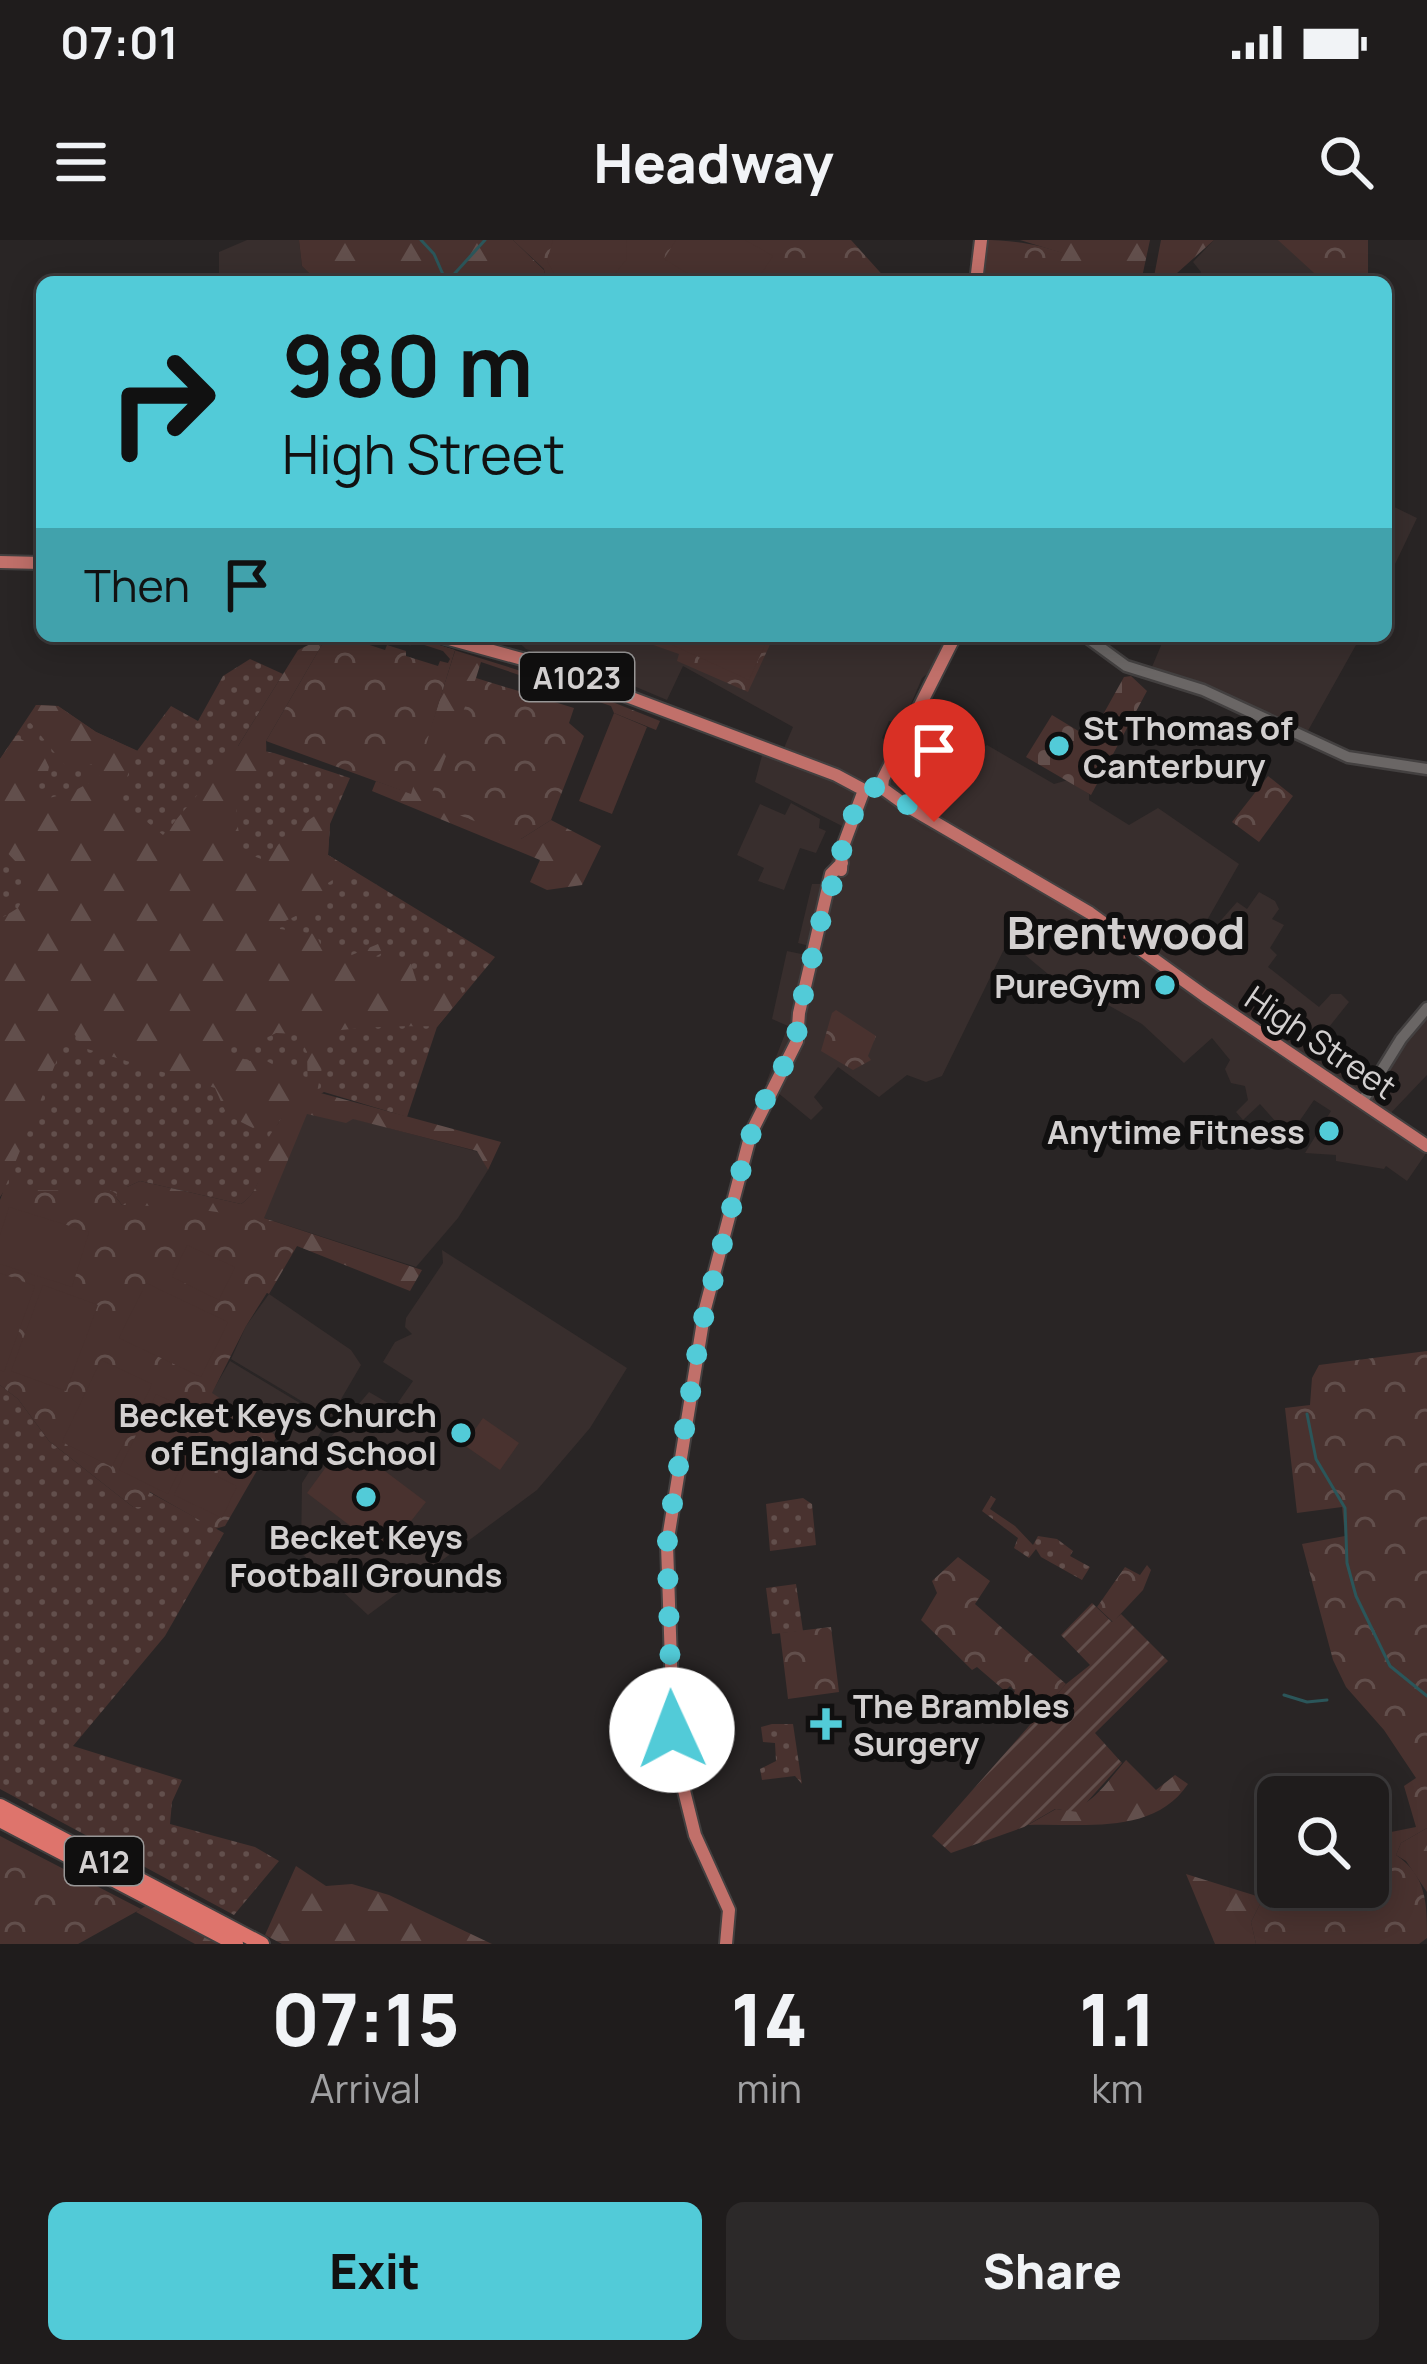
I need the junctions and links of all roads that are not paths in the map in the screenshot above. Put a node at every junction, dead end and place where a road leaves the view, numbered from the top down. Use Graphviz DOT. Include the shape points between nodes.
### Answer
graph roads {
  1 [pos="981,240"];
  2 [pos="977,276"];
  3 [pos="0,562"];
  4 [pos="36,563"];
  5 [pos="461,642"];
  6 [pos="952,642"];
  7 [pos="1093,642"];
  8 [pos="1427,769"];
  9 [pos="882,788"];
  10 [pos="859,792"];
  11 [pos="1427,1009"];
  12 [pos="1361,1102"];
  13 [pos="1427,1146"];
  14 [pos="0,1806"];
  15 [pos="0,1820"];
  16 [pos="205,1921"];
  17 [pos="236,1944"];
  18 [pos="262,1944"];
  19 [pos="725,1944"];
  1 -- 2 [label="main road"];
  3 -- 4 [label="main road"];
  5 -- 10 [label="main road, A1023" via="584,679 858,784"];
  6 -- 9 [label="main road"];
  7 -- 8 [label="main road" via="1126,666 1214,695 1348,757"];
  9 -- 10 [label="main road"];
  9 -- 12 [label="main road, High Street" via="1090,913"];
  10 -- 19 [label="main road" via="864,802 833,869 797,1041 751,1133 705,1309 667,1545 674,1750 695,1835 729,1910"];
  11 -- 12 [label="main road"];
  12 -- 13 [label="main road, High Street"];
  14 -- 16 [label="highway, A12"];
  15 -- 16 [label="highway, A12"];
  16 -- 17 [label="highway, A12"];
  16 -- 18 [label="highway, A12"];
}
